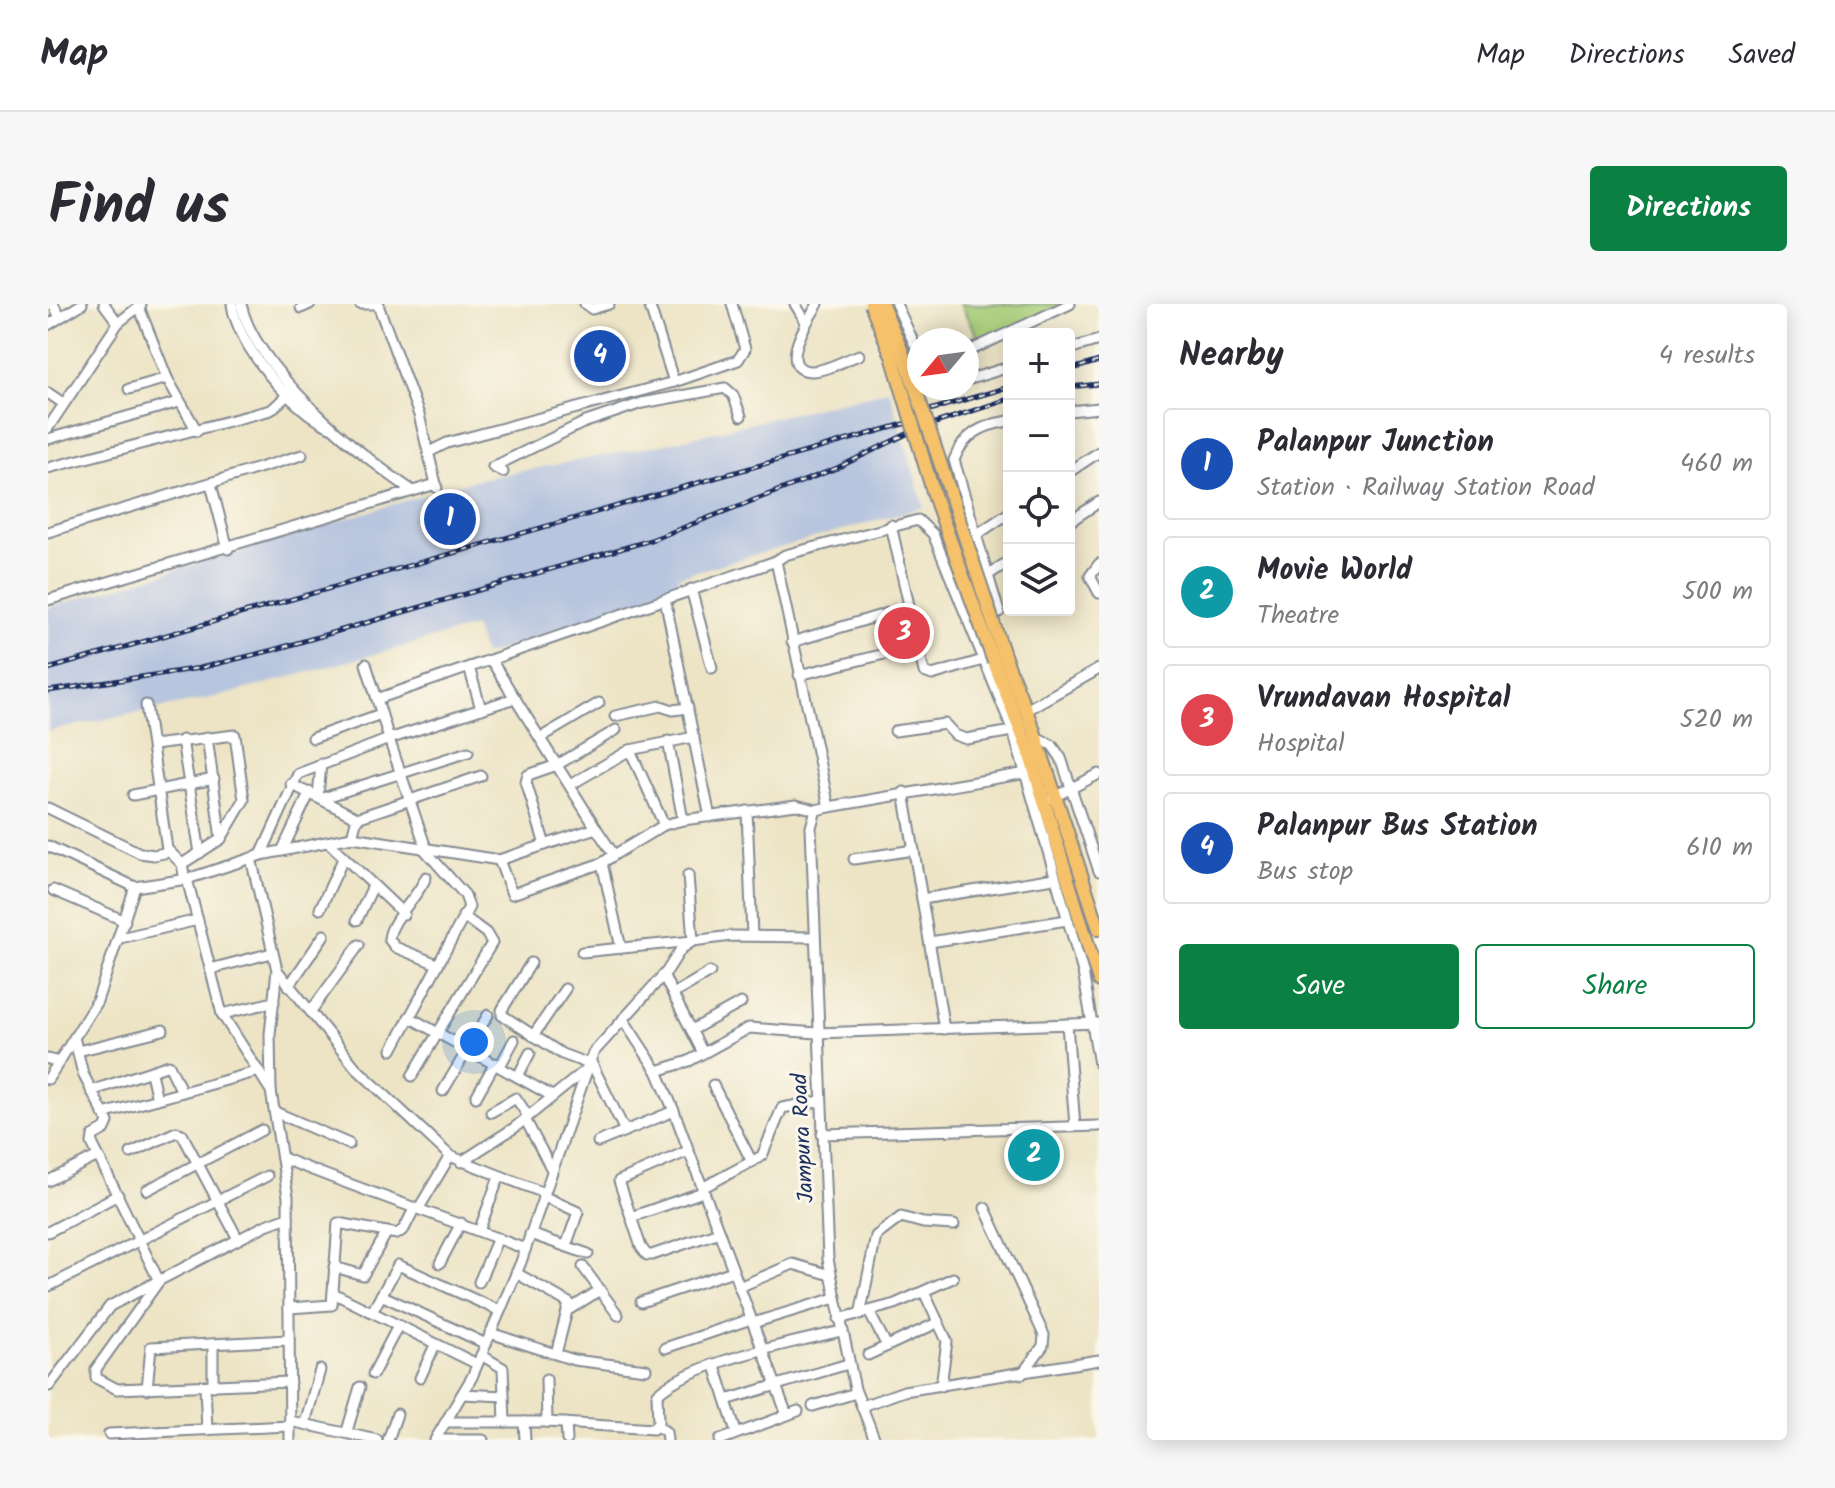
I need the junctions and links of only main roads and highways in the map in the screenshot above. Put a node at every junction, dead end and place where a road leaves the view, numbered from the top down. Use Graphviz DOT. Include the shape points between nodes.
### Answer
graph roads {
  1 [pos="871,304"];
  2 [pos="882,304"];
  3 [pos="994,660"];
  4 [pos="1035,771"];
  5 [pos="1095,928"];
  6 [pos="1099,981"];
  1 -- 3 [label="main road, bridge"];
  2 -- 3 [label="main road, bridge" via="908,366"];
  3 -- 4 [label="main road"];
  3 -- 4 [label="main road" via="1026,710 1036,737"];
  4 -- 5 [label="main road" via="1050,799"];
  5 -- 6 [label="main road"];
}
